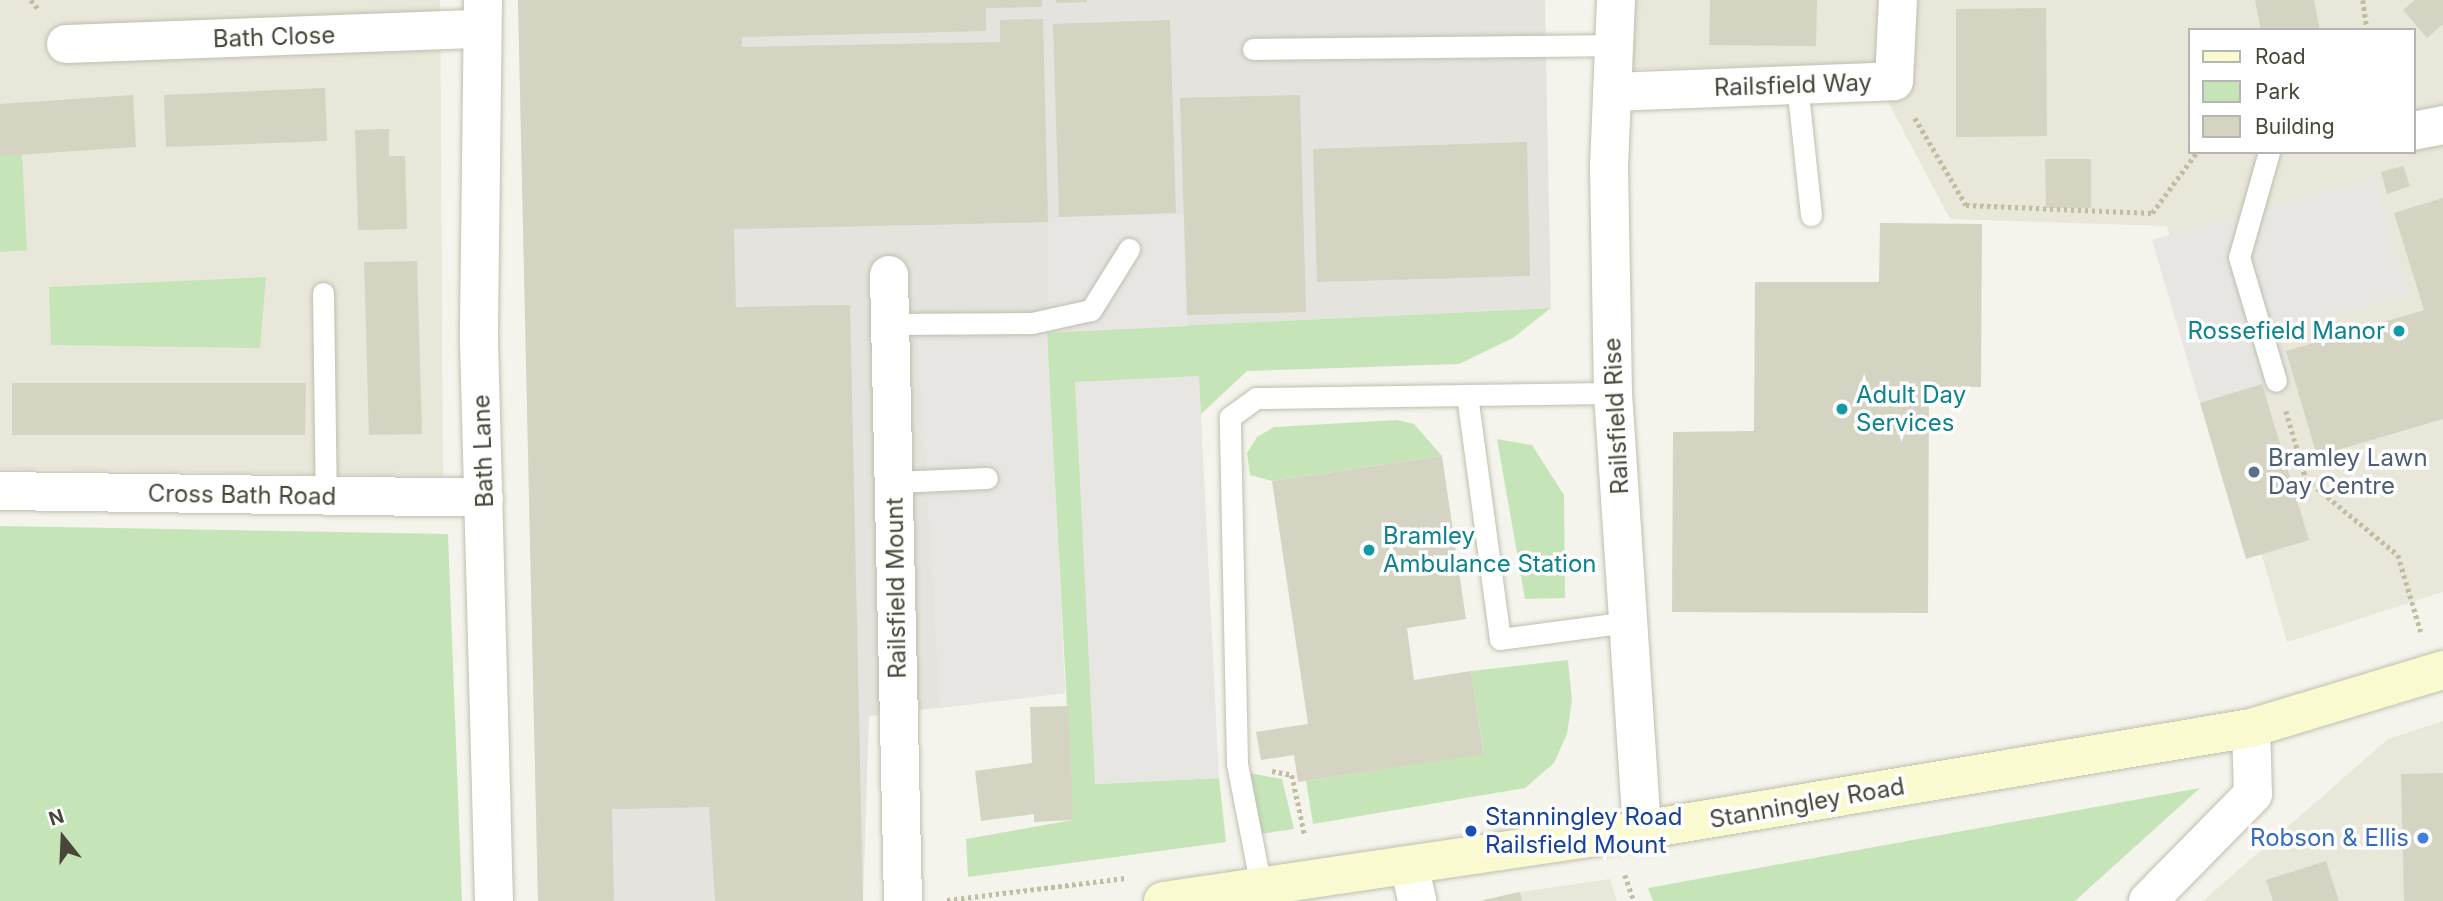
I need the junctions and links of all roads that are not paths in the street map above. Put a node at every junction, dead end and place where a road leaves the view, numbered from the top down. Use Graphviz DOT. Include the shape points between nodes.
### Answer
graph roads {
  1 [pos="1616,0"];
  2 [pos="1898,0"];
  3 [pos="483,15"];
  4 [pos="66,44"];
  5 [pos="1614,45"];
  6 [pos="1253,49"];
  7 [pos="1797,84"];
  8 [pos="1612,92"];
  9 [pos="2443,125"];
  10 [pos="2415,131"];
  11 [pos="2268,154"];
  12 [pos="1811,215"];
  13 [pos="1129,249"];
  14 [pos="889,275"];
  15 [pos="323,293"];
  16 [pos="891,324"];
  17 [pos="2276,381"];
  18 [pos="1613,393"];
  19 [pos="1467,395"];
  20 [pos="987,478"];
  21 [pos="894,482"];
  22 [pos="0,491"];
  23 [pos="326,496"];
  24 [pos="484,498"];
  25 [pos="1629,622"];
  26 [pos="2439,672"];
  27 [pos="2251,728"];
  28 [pos="1642,830"];
  29 [pos="1413,883"];
  30 [pos="1268,891"];
  31 [pos="494,901"];
  32 [pos="903,901"];
  33 [pos="1163,901"];
  34 [pos="2148,901"];
  1 -- 5 [label="street, Railsfield Rise"];
  2 -- 7 [label="street, Railsfield Way" via="1894,81"];
  3 -- 4 [label="street, Bath Close"];
  3 -- 24 [label="street, Bath Lane" via="479,341"];
  5 -- 6 [label="lane"];
  5 -- 8 [label="street, Railsfield Rise"];
  7 -- 8 [label="street, Railsfield Way"];
  7 -- 12 [label="lane"];
  8 -- 18 [label="street, Railsfield Rise"];
  9 -- 10 [label="street"];
  11 -- 17 [label="lane" via="2239,257"];
  13 -- 16 [label="lane" via="1091,310 1032,323"];
  14 -- 16 [label="street, Railsfield Mount"];
  15 -- 23 [label="lane"];
  16 -- 21 [label="street, Railsfield Mount"];
  18 -- 19 [label="lane"];
  18 -- 25 [label="street, Railsfield Rise"];
  19 -- 25 [label="lane" via="1500,639"];
  19 -- 30 [label="lane" via="1256,398 1230,416 1237,764"];
  20 -- 21 [label="lane"];
  21 -- 32 [label="street, Railsfield Mount"];
  22 -- 23 [label="street, Cross Bath Road"];
  23 -- 24 [label="street, Cross Bath Road"];
  24 -- 31 [label="street, Bath Lane"];
  25 -- 28 [label="street, Railsfield Rise"];
  26 -- 27 [label="street, Stanningley Road"];
  27 -- 28 [label="street, Stanningley Road"];
  27 -- 34 [label="street" via="2253,794"];
  28 -- 29 [label="street, Stanningley Road"];
  29 -- 30 [label="street, Stanningley Road"];
  30 -- 33 [label="street, Stanningley Road"];
}
